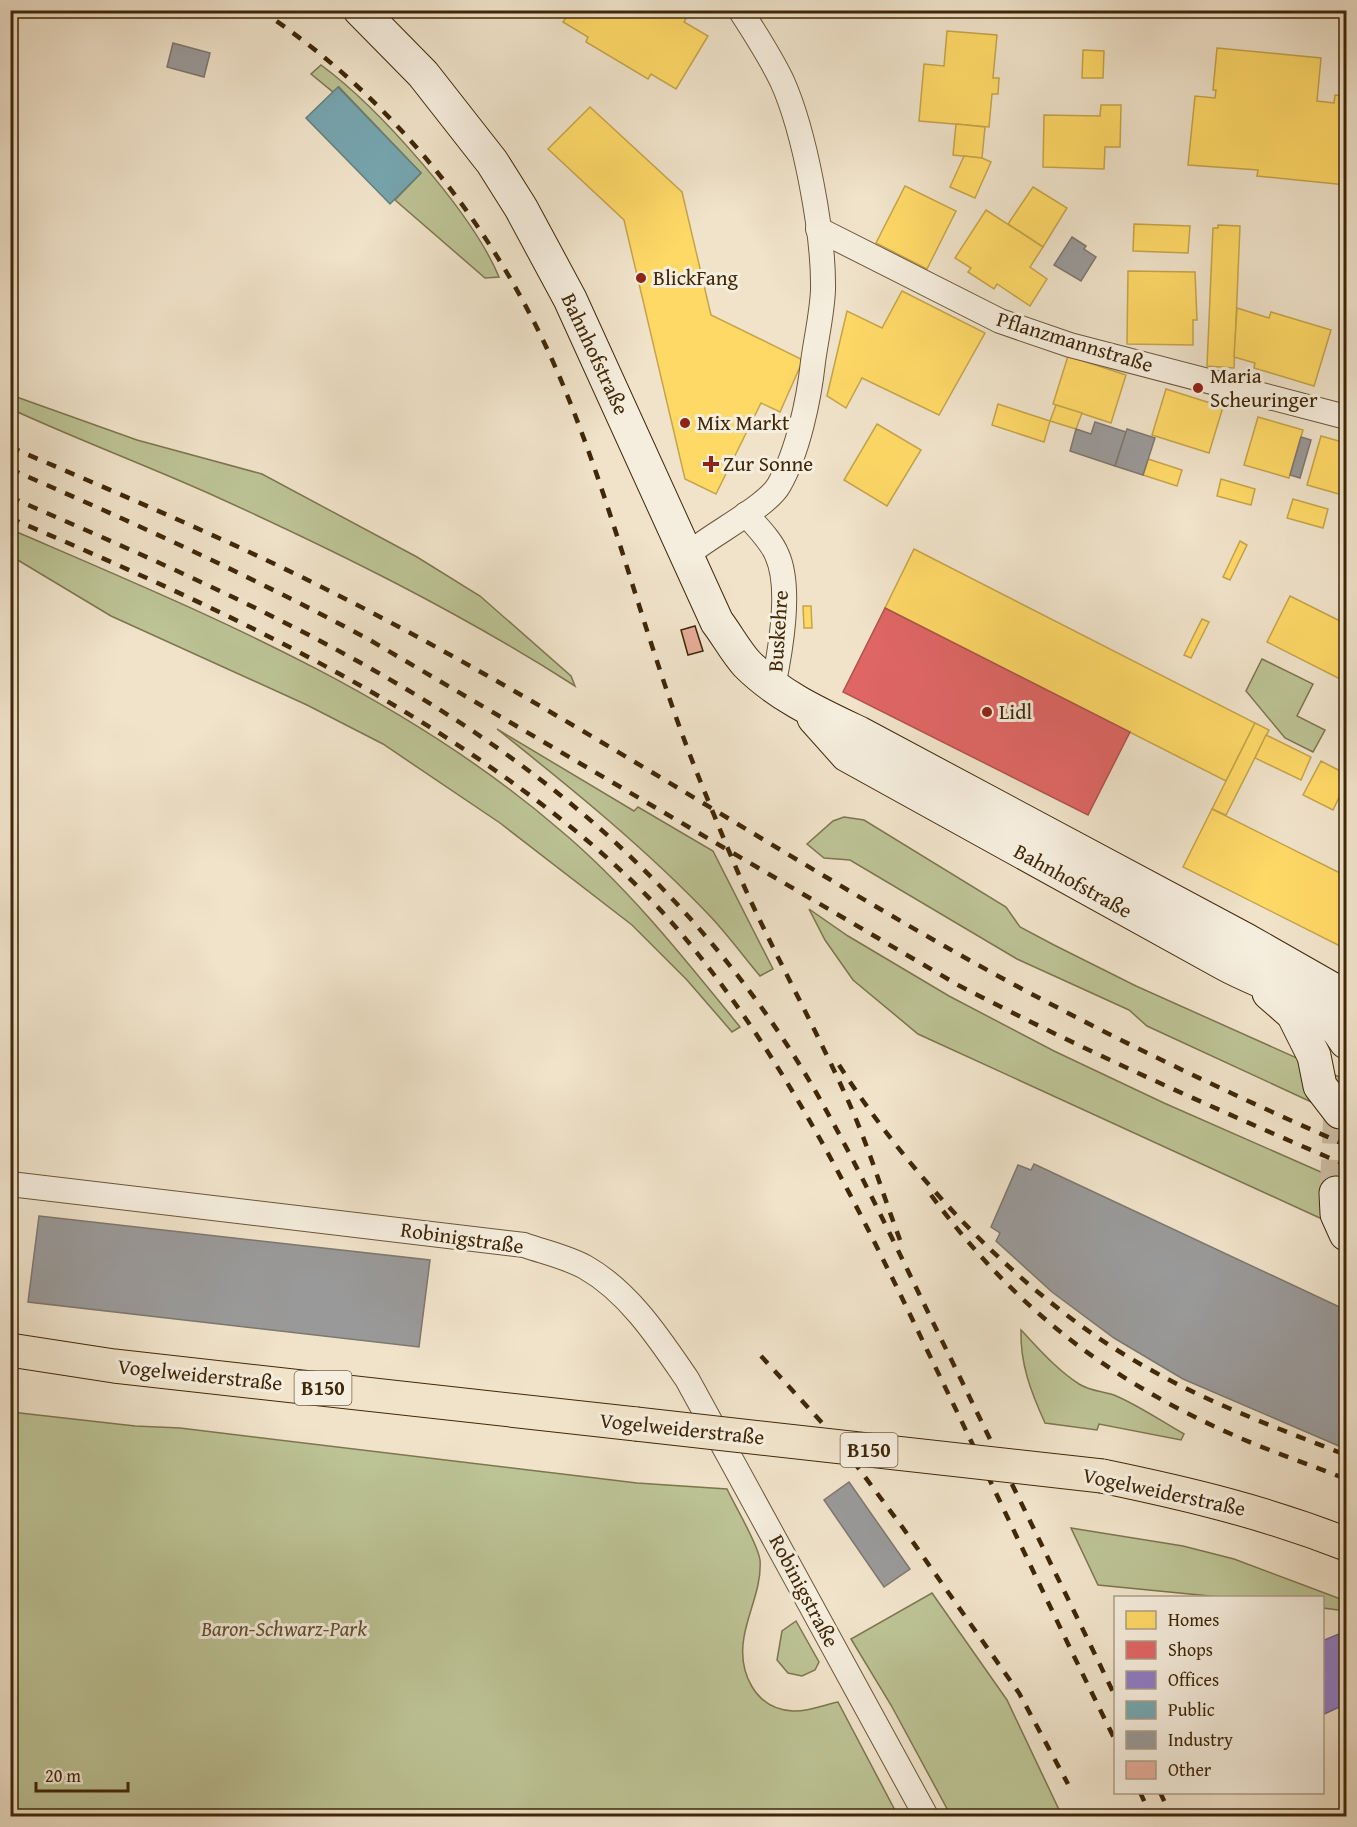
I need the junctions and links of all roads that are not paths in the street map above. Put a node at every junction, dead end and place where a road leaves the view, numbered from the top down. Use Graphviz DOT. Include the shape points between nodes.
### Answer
graph roads {
  1 [pos="360,10"];
  2 [pos="740,10"];
  3 [pos="818,229"];
  4 [pos="1347,417"];
  5 [pos="746,514"];
  6 [pos="686,556"];
  7 [pos="773,687"];
  8 [pos="805,707"];
  9 [pos="1254,980"];
  10 [pos="1347,997"];
  11 [pos="1347,1042"];
  12 [pos="1347,1080"];
  13 [pos="10,1184"];
  14 [pos="1336,1193"];
  15 [pos="1347,1234"];
  16 [pos="10,1350"];
  17 [pos="1347,1544"];
  18 [pos="926,1816"];
  1 -- 6 [label="main road, Bahnhofstraße" via="423,74 492,162 521,208 570,299"];
  2 -- 3 [label="street" via="782,82 800,131"];
  3 -- 4 [label="street, Pflanzmannstraße" via="1000,321 1070,345"];
  3 -- 5 [label="street" via="823,290 801,427 779,486"];
  5 -- 6 [label="street"];
  5 -- 7 [label="street, Buskehre" via="777,555 785,595"];
  6 -- 7 [label="main road, Bahnhofstraße" via="717,621 746,662"];
  7 -- 8 [label="main road, Bahnhofstraße"];
  8 -- 9 [label="main road, Bahnhofstraße" via="847,755"];
  8 -- 10 [label="main road, Bahnhofstraße"];
  9 -- 11 [label="main road, Bahnhofstraße" via="1293,994 1335,1023"];
  9 -- 12 [label="main road" via="1293,1014 1314,1056 1320,1086 1340,1112"];
  13 -- 18 [label="street, Robinigstraße" via="524,1245 585,1267 634,1309 687,1379"];
  14 -- 15 [label="main road" via="1337,1214"];
  16 -- 17 [label="main road, Vogelweiderstraße / B150, bridge" via="114,1366 1102,1476 1203,1496 1291,1522"];
}
